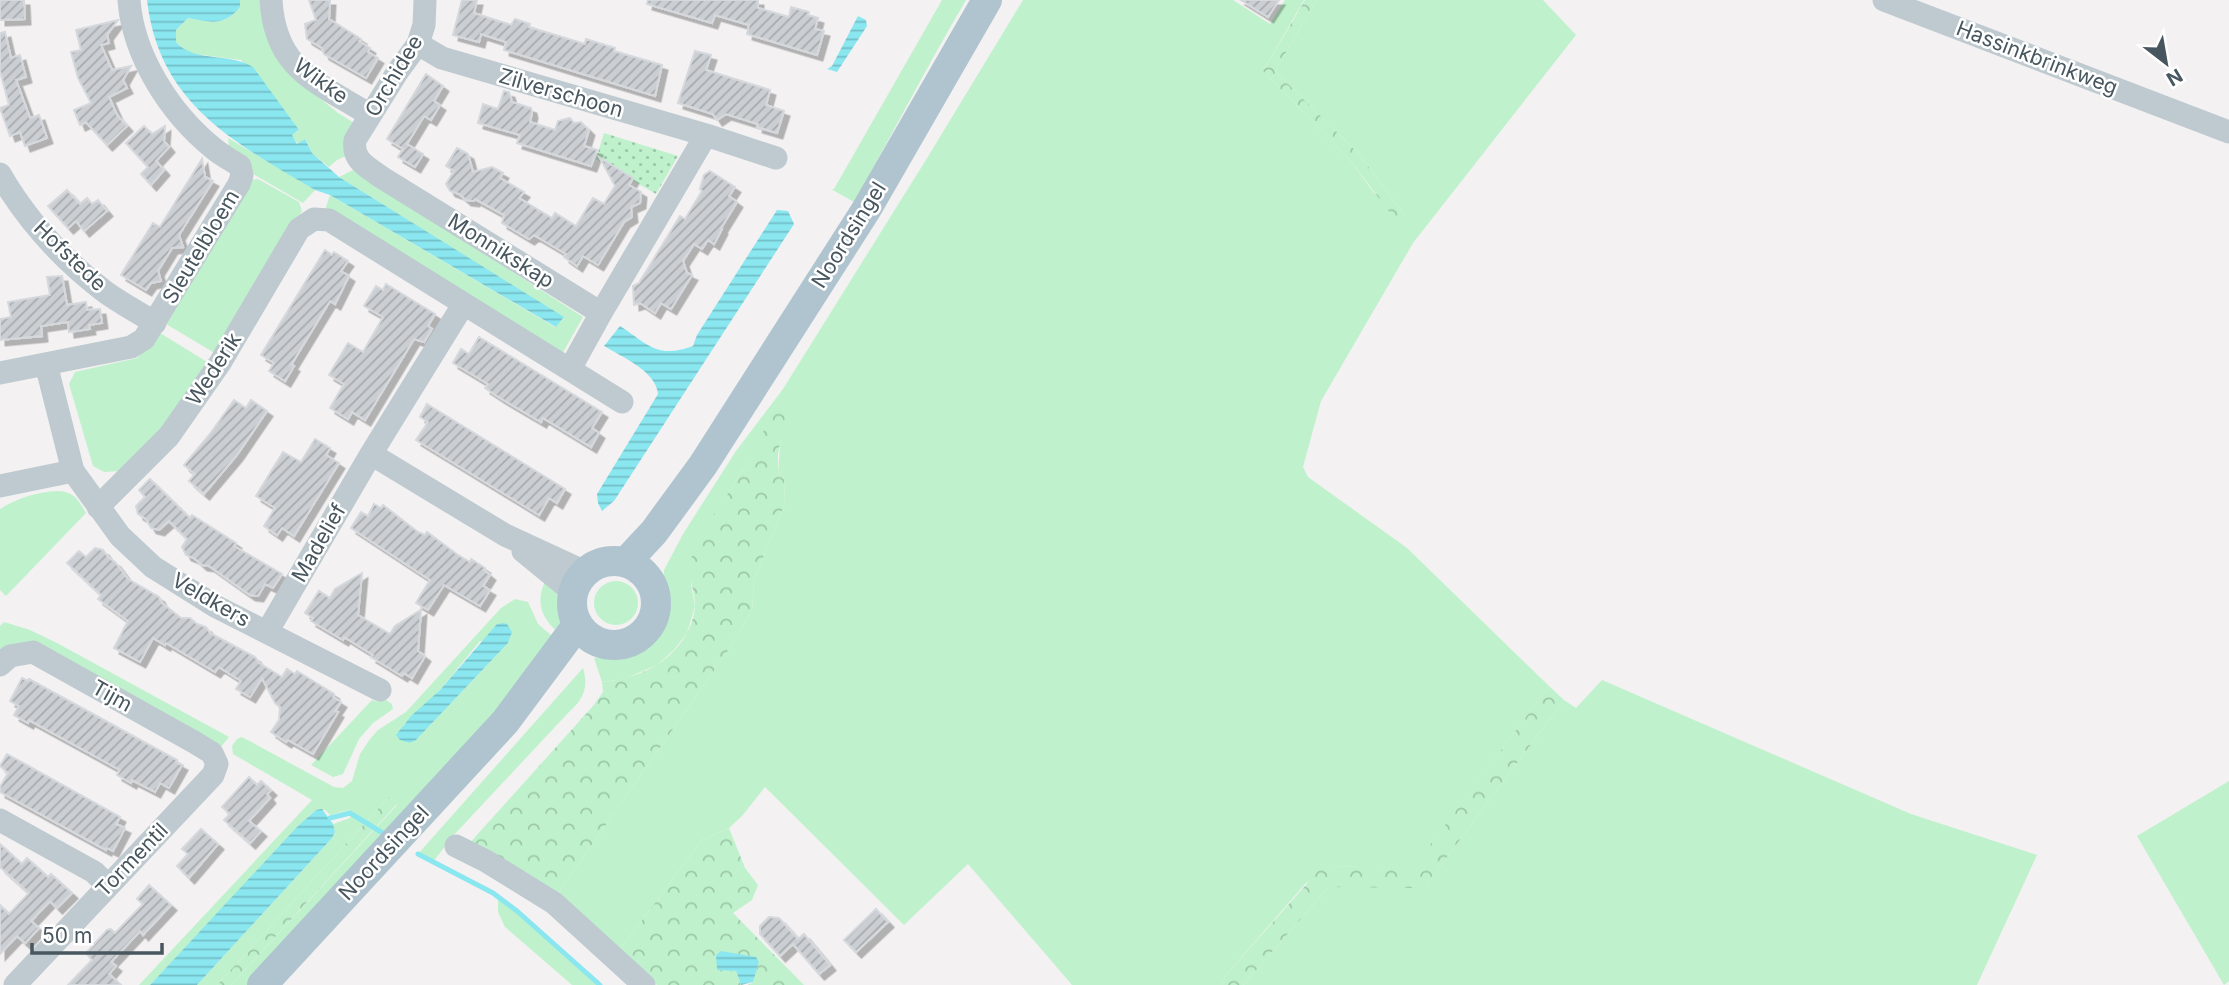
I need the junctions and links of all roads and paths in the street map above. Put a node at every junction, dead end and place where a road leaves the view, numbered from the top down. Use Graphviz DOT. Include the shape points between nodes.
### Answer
graph roads {
  1 [pos="129,0"];
  2 [pos="271,0"];
  3 [pos="425,0"];
  4 [pos="987,0"];
  5 [pos="1884,0"];
  6 [pos="418,44"];
  7 [pos="370,115"];
  8 [pos="2229,131"];
  9 [pos="706,135"];
  10 [pos="353,150"];
  11 [pos="776,158"];
  12 [pos="0,174"];
  13 [pos="463,304"];
  14 [pos="601,313"];
  15 [pos="155,323"];
  16 [pos="46,364"];
  17 [pos="570,369"];
  18 [pos="0,373"];
  19 [pos="622,402"];
  20 [pos="371,454"];
  21 [pos="73,471"];
  22 [pos="0,486"];
  23 [pos="98,507"];
  24 [pos="637,569"];
  25 [pos="579,582"];
  26 [pos="267,632"];
  27 [pos="587,633"];
  28 [pos="0,665"];
  29 [pos="380,690"];
  30 [pos="217,764"];
  31 [pos="0,820"];
  32 [pos="456,846"];
  33 [pos="107,885"];
  34 [pos="15,985"];
  35 [pos="262,985"];
  36 [pos="644,985"];
  1 -- 15 [label="street, Sleutelbloem" via="140,48 166,94 213,148 240,166 242,175"];
  2 -- 7 [label="street, Wikke" via="284,53 311,78"];
  3 -- 6 [label="street, Orchidee"];
  4 -- 24 [label="main road, Noordsingel" via="866,210 703,465 654,532"];
  5 -- 8 [label="street, Hassinkbrinkweg"];
  6 -- 7 [label="street, Orchidee"];
  6 -- 9 [label="street, Zilverschoon" via="442,58"];
  7 -- 10 [label="street, Orchidee"];
  9 -- 11 [label="street, Zilverschoon"];
  9 -- 14 [label="street"];
  10 -- 14 [label="street, Monnikskap" via="356,158 381,177"];
  12 -- 15 [label="street, Hofstede" via="16,202 65,255 104,290"];
  13 -- 17 [label="street"];
  13 -- 20 [label="street, Madelief"];
  13 -- 23 [label="street, Wederik" via="329,220 314,219 299,229 220,363 169,436"];
  14 -- 17 [label="street"];
  15 -- 16 [label="street, Sleutelbloem" via="144,339 131,347"];
  16 -- 18 [label="street, Sleutelbloem"];
  16 -- 21 [label="street, Veldkers"];
  17 -- 19 [label="street"];
  20 -- 25 [label="street"];
  20 -- 26 [label="street, Madelief"];
  21 -- 22 [label="street"];
  21 -- 23 [label="street, Veldkers"];
  23 -- 26 [label="street, Veldkers" via="153,567"];
  24 -- 25 [label="main road" via="604,562"];
  24 -- 27 [label="main road" via="655,589 657,605 648,629 629,643 614,646"];
  25 -- 27 [label="main road" via="572,604"];
  26 -- 29 [label="street, Veldkers"];
  27 -- 35 [label="main road, Noordsingel"];
  28 -- 30 [label="street, Tijm" via="10,656 33,652 194,742 212,753"];
  30 -- 33 [label="street, Tormentil" via="213,775"];
  31 -- 33 [label="street" via="94,872"];
  32 -- 36 [label="street" via="554,903"];
  33 -- 34 [label="street, Tormentil"];
}
